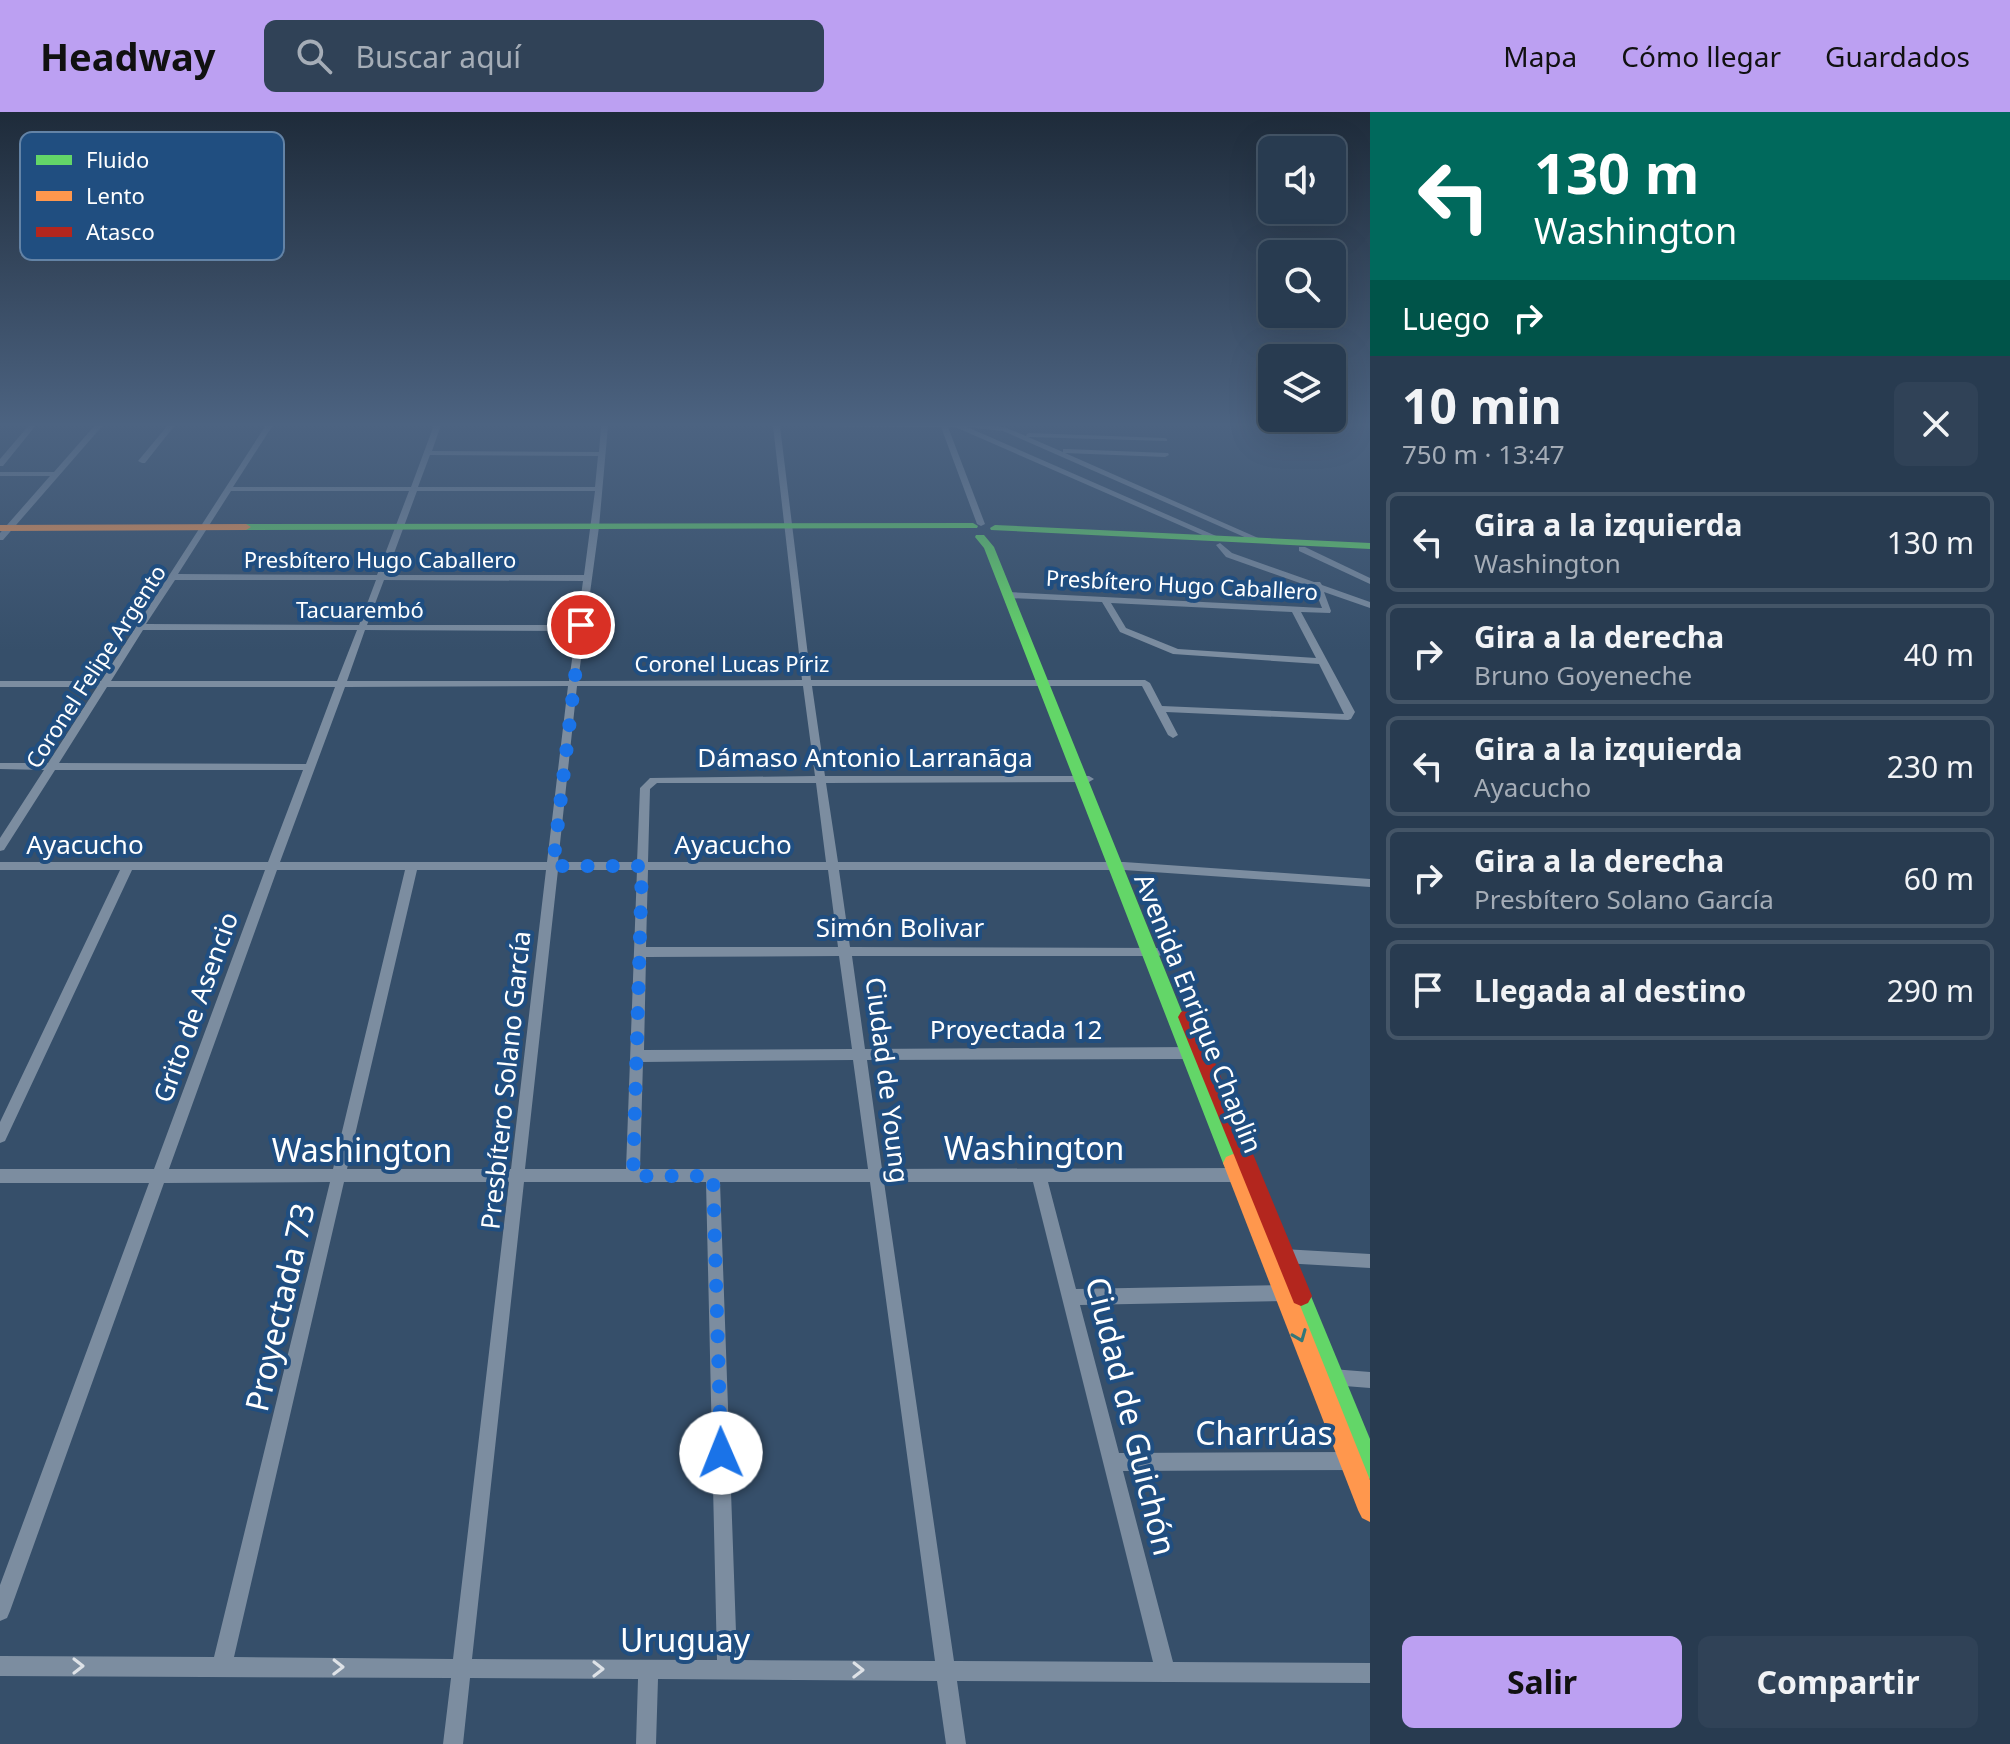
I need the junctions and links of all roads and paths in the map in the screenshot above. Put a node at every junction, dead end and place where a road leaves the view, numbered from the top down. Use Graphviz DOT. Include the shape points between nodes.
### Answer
graph roads {
  1 [pos="33,498"];
  2 [pos="223,498"];
  3 [pos="410,498"];
  4 [pos="597,498"];
  5 [pos="786,498"];
  6 [pos="972,498"];
  7 [pos="1121,498"];
  8 [pos="1164,498"];
  9 [pos="202,530"];
  10 [pos="397,530"];
  11 [pos="594,530"];
  12 [pos="790,530"];
  13 [pos="985,531"];
  14 [pos="2,532"];
  15 [pos="1261,541"];
  16 [pos="1220,542"];
  17 [pos="1370,546"];
  18 [pos="1302,549"];
  19 [pos="1370,552"];
  20 [pos="173,577"];
  21 [pos="380,577"];
  22 [pos="588,578"];
  23 [pos="1370,581"];
  24 [pos="1317,584"];
  25 [pos="1012,595"];
  26 [pos="1104,599"];
  27 [pos="1370,605"];
  28 [pos="1295,610"];
  29 [pos="139,627"];
  30 [pos="362,627"];
  31 [pos="581,628"];
  32 [pos="1322,661"];
  33 [pos="1046,682"];
  34 [pos="573,683"];
  35 [pos="807,683"];
  36 [pos="0,684"];
  37 [pos="341,684"];
  38 [pos="103,685"];
  39 [pos="1160,709"];
  40 [pos="1173,735"];
  41 [pos="0,766"];
  42 [pos="53,766"];
  43 [pos="309,767"];
  44 [pos="1084,778"];
  45 [pos="821,779"];
  46 [pos="0,847"];
  47 [pos="273,865"];
  48 [pos="0,866"];
  49 [pos="128,866"];
  50 [pos="412,866"];
  51 [pos="553,866"];
  52 [pos="642,866"];
  53 [pos="833,866"];
  54 [pos="1119,866"];
  55 [pos="1370,883"];
  56 [pos="847,951"];
  57 [pos="1154,951"];
  58 [pos="641,952"];
  59 [pos="1196,1053"];
  60 [pos="862,1054"];
  61 [pos="638,1056"];
  62 [pos="0,1137"];
  63 [pos="875,1175"];
  64 [pos="1039,1175"];
  65 [pos="1244,1175"];
  66 [pos="0,1176"];
  67 [pos="633,1176"];
  68 [pos="713,1176"];
  69 [pos="159,1177"];
  70 [pos="339,1177"];
  71 [pos="519,1177"];
  72 [pos="1283,1256"];
  73 [pos="1370,1261"];
  74 [pos="1291,1293"];
  75 [pos="1071,1297"];
  76 [pos="1325,1376"];
  77 [pos="1370,1380"];
  78 [pos="1113,1462"];
  79 [pos="1363,1463"];
  80 [pos="1370,1510"];
  81 [pos="0,1611"];
  82 [pos="0,1666"];
  83 [pos="222,1666"];
  84 [pos="462,1669"];
  85 [pos="648,1669"];
  86 [pos="727,1669"];
  87 [pos="945,1671"];
  88 [pos="1166,1673"];
  89 [pos="1370,1673"];
  90 [pos="453,1744"];
  91 [pos="646,1744"];
  92 [pos="956,1744"];
  1 -- 14 [label="street"];
  2 -- 9 [label="street, Coronel Felipe Argento"];
  3 -- 10 [label="street, Grito de Asencio"];
  4 -- 11 [label="street, Presbítero Solano García"];
  5 -- 12 [label="street, Ciudad de Young"];
  6 -- 13 [label="street, Avenida Enrique Chaplin"];
  7 -- 16 [label="street"];
  8 -- 15 [label="street"];
  9 -- 10 [label="street"];
  9 -- 14 [label="street"];
  9 -- 20 [label="street, Coronel Felipe Argento"];
  10 -- 11 [label="street"];
  10 -- 21 [label="street, Grito de Asencio"];
  11 -- 12 [label="street"];
  11 -- 22 [label="street, Presbítero Solano García"];
  12 -- 13 [label="street"];
  12 -- 35 [label="street, Ciudad de Young"];
  13 -- 16 [label="street"];
  13 -- 25 [label="street, Avenida Enrique Chaplin"];
  15 -- 16 [label="street"];
  15 -- 17 [label="street"];
  16 -- 18 [label="street"];
  16 -- 24 [label="street" via="1229,555"];
  18 -- 19 [label="street"];
  18 -- 23 [label="street"];
  20 -- 21 [label="street, Presbítero Hugo Caballero"];
  20 -- 29 [label="street, Coronel Felipe Argento"];
  21 -- 22 [label="street, Presbítero Hugo Caballero"];
  21 -- 30 [label="street, Grito de Asencio"];
  22 -- 31 [label="street, Presbítero Solano García"];
  24 -- 27 [label="street"];
  24 -- 28 [label="street, Presbítero Hugo Caballero" via="1327,611"];
  25 -- 26 [label="street, Presbítero Hugo Caballero"];
  25 -- 33 [label="street, Avenida Enrique Chaplin"];
  26 -- 28 [label="street, Presbítero Hugo Caballero"];
  26 -- 32 [label="street" via="1123,630 1176,652"];
  28 -- 32 [label="street"];
  29 -- 30 [label="street, Tacuarembó"];
  29 -- 38 [label="street, Coronel Felipe Argento"];
  30 -- 31 [label="street, Tacuarembó"];
  30 -- 37 [label="street, Grito de Asencio"];
  31 -- 34 [label="street, Presbítero Solano García"];
  32 -- 39 [label="street" via="1348,717"];
  33 -- 35 [label="street, Coronel Lucas Píriz"];
  33 -- 39 [label="street, Coronel Lucas Píriz" via="1145,683"];
  33 -- 44 [label="street, Avenida Enrique Chaplin"];
  34 -- 35 [label="street, Coronel Lucas Píriz"];
  34 -- 37 [label="street, Coronel Lucas Píriz"];
  34 -- 51 [label="street, Presbítero Solano García"];
  35 -- 45 [label="street, Ciudad de Young"];
  36 -- 38 [label="street, Coronel Lucas Píriz"];
  37 -- 38 [label="street, Coronel Lucas Píriz"];
  37 -- 43 [label="street, Grito de Asencio"];
  38 -- 42 [label="street, Coronel Felipe Argento"];
  39 -- 40 [label="street, Coronel Lucas Píriz"];
  41 -- 42 [label="street"];
  42 -- 43 [label="street"];
  42 -- 46 [label="street, Coronel Felipe Argento"];
  43 -- 47 [label="street, Grito de Asencio"];
  44 -- 45 [label="street, Dámaso Antonio Larranãga"];
  44 -- 54 [label="street, Avenida Enrique Chaplin"];
  45 -- 52 [label="street, Dámaso Antonio Larranãga" via="654,780 645,788"];
  45 -- 53 [label="street, Ciudad de Young"];
  47 -- 49 [label="street, Ayacucho"];
  47 -- 50 [label="street, Ayacucho"];
  47 -- 69 [label="street, Grito de Asencio"];
  48 -- 49 [label="street, Ayacucho"];
  49 -- 62 [label="street"];
  50 -- 51 [label="street, Ayacucho"];
  50 -- 70 [label="street, Proyectada 73"];
  51 -- 52 [label="street, Ayacucho"];
  51 -- 71 [label="street, Presbítero Solano García"];
  52 -- 53 [label="street, Ayacucho"];
  52 -- 58 [label="street"];
  53 -- 54 [label="street, Ayacucho"];
  53 -- 56 [label="street, Ciudad de Young"];
  54 -- 55 [label="street, Ayacucho"];
  54 -- 57 [label="street, Avenida Enrique Chaplin"];
  56 -- 57 [label="street, Simón Bolivar"];
  56 -- 58 [label="street, Simón Bolivar"];
  56 -- 60 [label="street, Ciudad de Young"];
  57 -- 59 [label="street, Avenida Enrique Chaplin"];
  58 -- 61 [label="street"];
  59 -- 60 [label="street, Proyectada 12"];
  59 -- 65 [label="street, Avenida Enrique Chaplin"];
  60 -- 61 [label="street, Proyectada 12"];
  60 -- 63 [label="street, Ciudad de Young"];
  61 -- 67 [label="street"];
  63 -- 64 [label="street, Washington"];
  63 -- 68 [label="street, Washington"];
  63 -- 87 [label="street, Ciudad de Young"];
  64 -- 65 [label="street, Washington"];
  64 -- 75 [label="street, Ciudad de Guichón"];
  65 -- 72 [label="street, Avenida Enrique Chaplin"];
  65 -- 74 [label="street, Avenida Enrique Chaplin"];
  66 -- 69 [label="street, Washington"];
  67 -- 68 [label="street, Washington"];
  67 -- 71 [label="street, Washington"];
  68 -- 86 [label="street"];
  69 -- 70 [label="street, Washington"];
  69 -- 81 [label="street, Grito de Asencio"];
  70 -- 71 [label="street, Washington"];
  70 -- 83 [label="street, Proyectada 73"];
  71 -- 84 [label="street, Presbítero Solano García"];
  72 -- 73 [label="street"];
  72 -- 74 [label="street, Avenida Enrique Chaplin"];
  74 -- 75 [label="street"];
  74 -- 76 [label="street, Avenida Enrique Chaplin"];
  75 -- 78 [label="street, Ciudad de Guichón"];
  76 -- 77 [label="street"];
  76 -- 79 [label="street, Avenida Enrique Chaplin"];
  78 -- 79 [label="street, Charrúas"];
  78 -- 88 [label="street, Ciudad de Guichón"];
  79 -- 80 [label="street, Avenida Enrique Chaplin"];
  82 -- 83 [label="street, Uruguay, one-way"];
  83 -- 84 [label="street, Uruguay, one-way"];
  84 -- 85 [label="street, Uruguay, one-way"];
  84 -- 90 [label="street, Presbítero Solano García"];
  85 -- 86 [label="street, Uruguay"];
  85 -- 91 [label="street"];
  86 -- 87 [label="street, Uruguay, one-way"];
  87 -- 88 [label="street, Uruguay"];
  87 -- 92 [label="street, Ciudad de Young"];
  88 -- 89 [label="street, Uruguay"];
}
